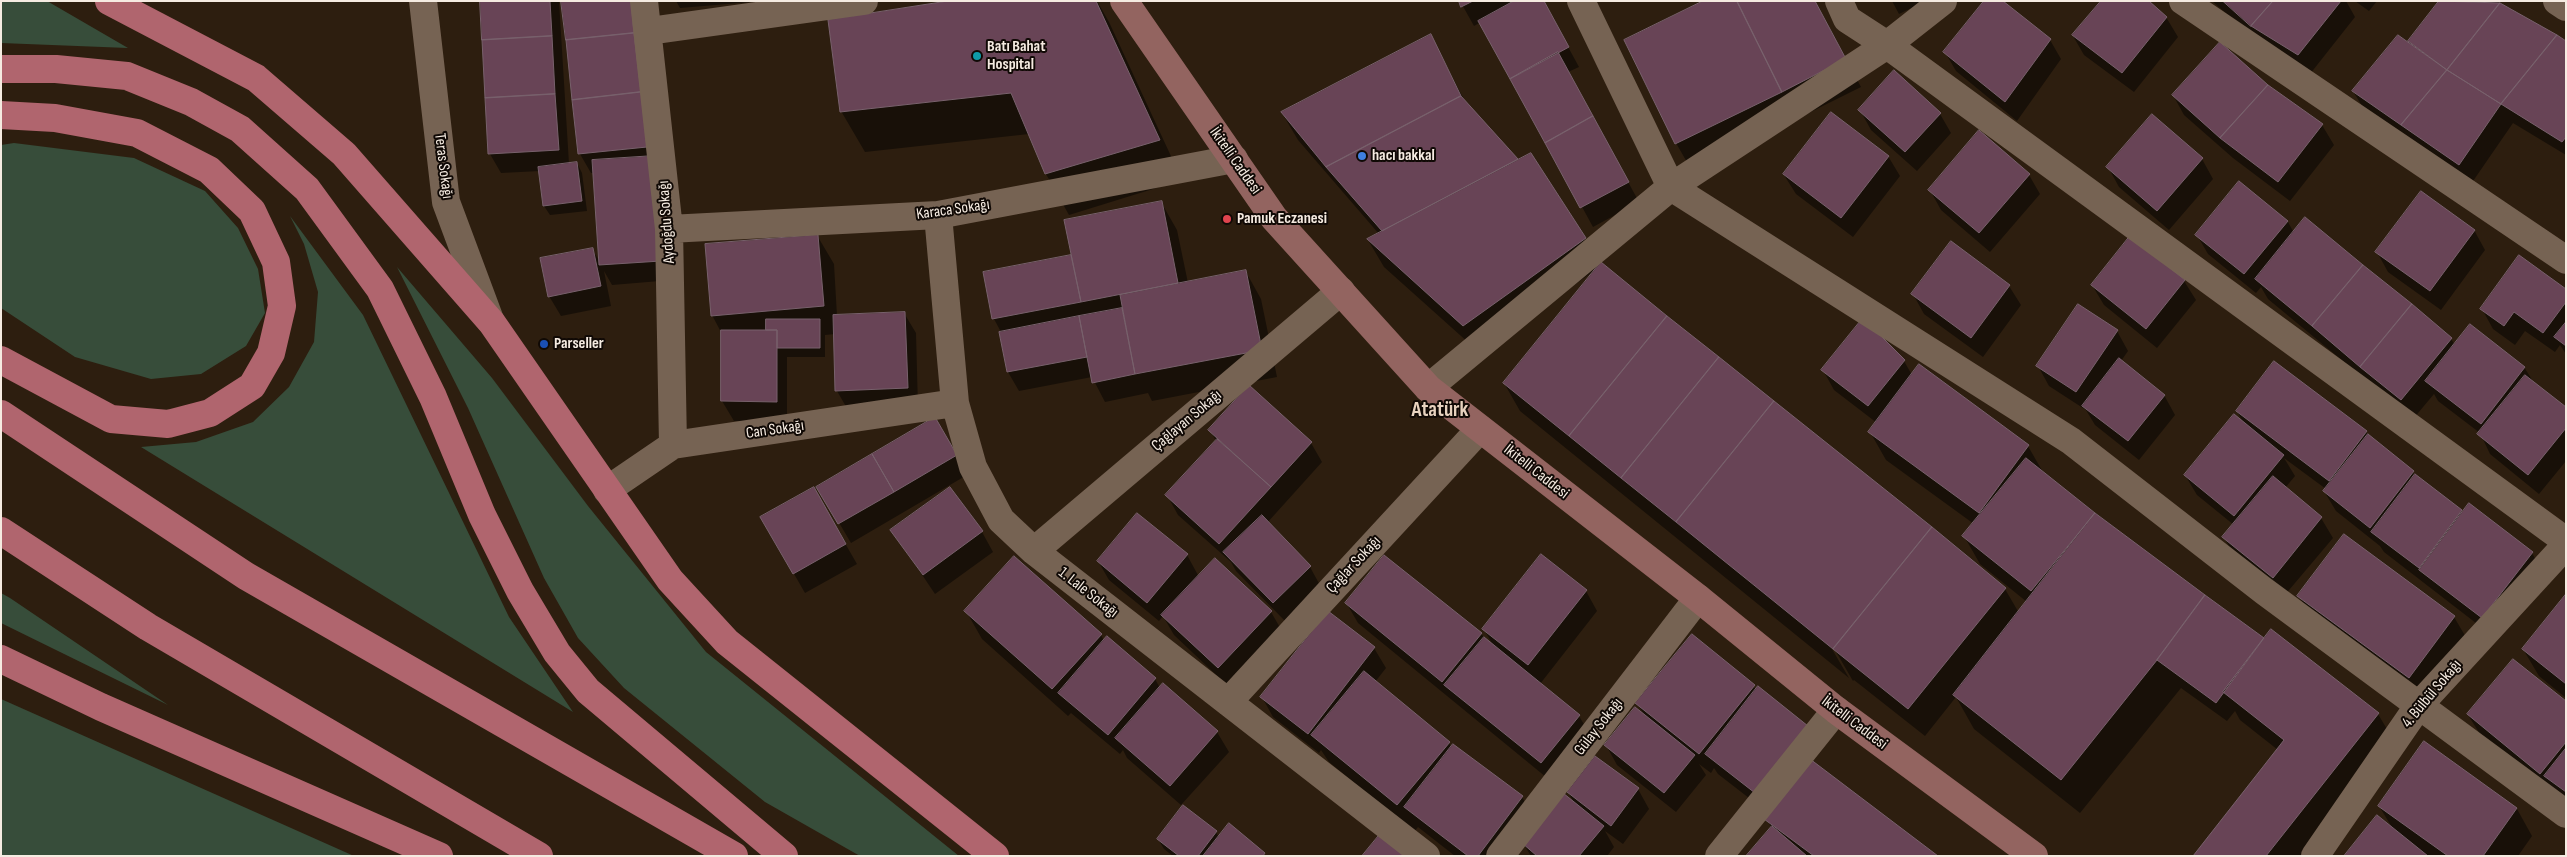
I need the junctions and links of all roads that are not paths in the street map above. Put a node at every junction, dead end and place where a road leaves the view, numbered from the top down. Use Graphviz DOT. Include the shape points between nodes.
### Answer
graph roads {
  1 [pos="109,1"];
  2 [pos="423,1"];
  3 [pos="644,1"];
  4 [pos="864,1"];
  5 [pos="1124,1"];
  6 [pos="1581,1"];
  7 [pos="1838,1"];
  8 [pos="1943,1"];
  9 [pos="2183,1"];
  10 [pos="2557,1"];
  11 [pos="833,4"];
  12 [pos="2566,7"];
  13 [pos="144,9"];
  14 [pos="649,31"];
  15 [pos="1887,45"];
  16 [pos="1,69"];
  17 [pos="1,115"];
  18 [pos="1234,159"];
  19 [pos="1671,187"];
  20 [pos="938,215"];
  21 [pos="669,229"];
  22 [pos="2566,260"];
  23 [pos="1341,291"];
  24 [pos="492,323"];
  25 [pos="1,360"];
  26 [pos="1428,388"];
  27 [pos="955,403"];
  28 [pos="1,414"];
  29 [pos="1480,429"];
  30 [pos="673,445"];
  31 [pos="607,490"];
  32 [pos="1,531"];
  33 [pos="2566,541"];
  34 [pos="2566,545"];
  35 [pos="1034,551"];
  36 [pos="1698,598"];
  37 [pos="1,659"];
  38 [pos="1228,702"];
  39 [pos="2419,705"];
  40 [pos="1836,710"];
  41 [pos="2566,814"];
  42 [pos="2029,854"];
  43 [pos="439,856"];
  44 [pos="538,856"];
  45 [pos="734,856"];
  46 [pos="784,856"];
  47 [pos="995,856"];
  48 [pos="1426,856"];
  49 [pos="1500,856"];
  50 [pos="1719,856"];
  51 [pos="2315,856"];
  1 -- 13 [label="main road"];
  2 -- 24 [label="street, Teras Sokağı" via="446,202"];
  3 -- 14 [label="street, Aydoğdu Sokağı"];
  4 -- 11 [label="street"];
  5 -- 18 [label="main road, İkitelli Caddesi"];
  6 -- 19 [label="street"];
  7 -- 15 [label="street" via="1847,19"];
  8 -- 15 [label="street"];
  9 -- 22 [label="street"];
  10 -- 12 [label="street"];
  11 -- 14 [label="street"];
  13 -- 24 [label="main road" via="256,78 344,154"];
  14 -- 21 [label="street, Aydoğdu Sokağı"];
  15 -- 19 [label="street"];
  15 -- 33 [label="street"];
  16 -- 46 [label="main road" via="56,69 127,76 191,102 240,129 307,189 380,289 433,397 482,515 520,591 557,653 588,691"];
  17 -- 25 [label="main road" via="55,118 137,133 209,170 252,211 276,262 282,306 271,353 252,386 210,413 168,424 111,419"];
  18 -- 20 [label="street, Karaca Sokağı"];
  18 -- 23 [label="main road, İkitelli Caddesi" via="1274,218"];
  19 -- 26 [label="street"];
  19 -- 39 [label="street" via="2071,441 2264,591"];
  20 -- 21 [label="street, Karaca Sokağı"];
  20 -- 27 [label="street, 1. Lale Sokağı"];
  21 -- 30 [label="street, Aydoğdu Sokağı"];
  23 -- 26 [label="main road, İkitelli Caddesi"];
  23 -- 35 [label="street, Çağlayan Sokağı"];
  24 -- 31 [label="main road"];
  26 -- 29 [label="main road, İkitelli Caddesi"];
  27 -- 30 [label="street, Can Sokağı"];
  27 -- 35 [label="street, 1. Lale Sokağı" via="973,467 1001,520"];
  28 -- 45 [label="main road" via="246,576"];
  29 -- 36 [label="main road, İkitelli Caddesi"];
  29 -- 38 [label="street, Çağlar Sokağı"];
  30 -- 31 [label="street, Can Sokağı"];
  31 -- 47 [label="main road" via="670,580 727,642"];
  32 -- 44 [label="main road" via="148,627"];
  34 -- 39 [label="street, 4. Bülbül Sokağı"];
  35 -- 38 [label="street, 1. Lale Sokağı"];
  36 -- 40 [label="main road, İkitelli Caddesi"];
  36 -- 49 [label="street, Gülay Sokağı"];
  37 -- 43 [label="main road" via="101,707"];
  38 -- 48 [label="street, 1. Lale Sokağı"];
  39 -- 41 [label="street"];
  39 -- 51 [label="street, 4. Bülbül Sokağı"];
  40 -- 42 [label="main road, İkitelli Caddesi"];
  40 -- 50 [label="street"];
}
